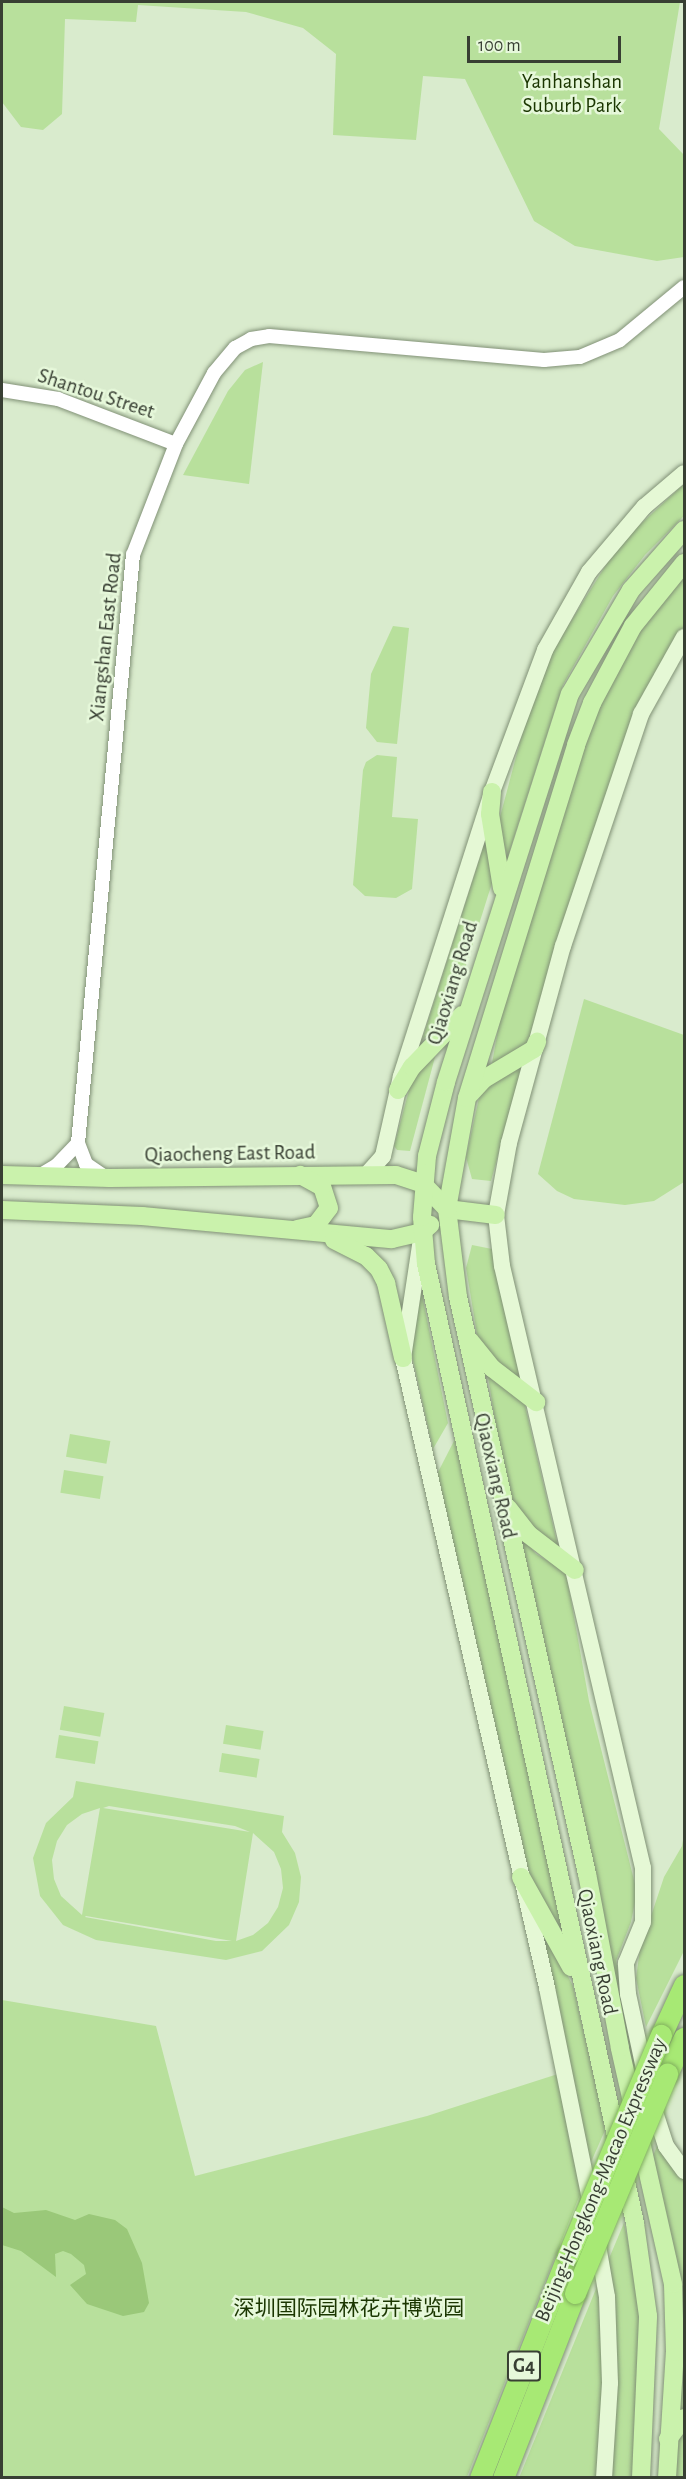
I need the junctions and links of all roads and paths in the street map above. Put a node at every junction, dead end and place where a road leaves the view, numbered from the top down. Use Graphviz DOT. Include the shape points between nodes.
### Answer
graph roads {
  1 [pos="684,286"];
  2 [pos="2,390"];
  3 [pos="176,444"];
  4 [pos="684,473"];
  5 [pos="684,530"];
  6 [pos="684,563"];
  7 [pos="684,637"];
  8 [pos="492,792"];
  9 [pos="502,900"];
  10 [pos="471,1001"];
  11 [pos="537,1042"];
  12 [pos="398,1090"];
  13 [pos="467,1098"];
  14 [pos="78,1143"];
  15 [pos="297,1174"];
  16 [pos="2,1175"];
  17 [pos="366,1175"];
  18 [pos="39,1176"];
  19 [pos="110,1178"];
  20 [pos="423,1184"];
  21 [pos="447,1209"];
  22 [pos="2,1210"];
  23 [pos="496,1215"];
  24 [pos="277,1231"];
  25 [pos="422,1232"];
  26 [pos="324,1235"];
  27 [pos="465,1334"];
  28 [pos="403,1358"];
  29 [pos="536,1402"];
  30 [pos="502,1499"];
  31 [pos="575,1570"];
  32 [pos="521,1876"];
  33 [pos="580,1982"];
  34 [pos="684,1985"];
  35 [pos="684,2038"];
  36 [pos="684,2171"];
  37 [pos="684,2418"];
  38 [pos="668,2439"];
  39 [pos="480,2478"];
  40 [pos="503,2478"];
  41 [pos="604,2478"];
  42 [pos="641,2478"];
  43 [pos="667,2478"];
  1 -- 3 [label="street, Xiangshan East Road" via="610,346 568,360 278,336 251,339 221,362"];
  2 -- 3 [label="street, Shantou Street" via="58,399"];
  3 -- 14 [label="street, Xiangshan East Road" via="133,555"];
  4 -- 8 [label="main road" via="616,538 564,612 527,693"];
  5 -- 9 [label="main road, Qiaoxiang Road" via="631,590 570,694"];
  6 -- 13 [label="main road, Qiaoxiang Road" via="633,626 592,703"];
  7 -- 11 [label="main road" via="641,714 561,951"];
  8 -- 9 [label="main road" via="490,814"];
  8 -- 12 [label="main road"];
  9 -- 10 [label="main road, Qiaoxiang Road"];
  10 -- 12 [label="main road" via="451,1031 412,1067"];
  10 -- 20 [label="main road, Qiaoxiang Road" via="446,1082"];
  11 -- 13 [label="main road" via="525,1056 479,1083"];
  11 -- 23 [label="main road" via="507,1153"];
  12 -- 17 [label="main road" via="383,1156"];
  13 -- 21 [label="main road, Qiaoxiang Road"];
  14 -- 18 [label="street" via="57,1165"];
  14 -- 19 [label="street" via="86,1164"];
  15 -- 17 [label="main road, Qiaocheng East Road"];
  15 -- 19 [label="main road, Qiaocheng East Road"];
  15 -- 24 [label="main road" via="322,1187 329,1209 316,1225"];
  16 -- 18 [label="main road, Qiaocheng East Road"];
  17 -- 20 [label="main road, Qiaocheng East Road" via="411,1178"];
  18 -- 19 [label="main road, Qiaocheng East Road"];
  20 -- 21 [label="main road"];
  20 -- 25 [label="main road, Qiaoxiang Road"];
  21 -- 23 [label="main road"];
  21 -- 25 [label="main road"];
  21 -- 27 [label="main road, Qiaoxiang Road" via="451,1261"];
  22 -- 24 [label="main road" via="142,1216"];
  23 -- 29 [label="main road" via="502,1266"];
  24 -- 26 [label="main road"];
  25 -- 26 [label="main road" via="392,1239"];
  25 -- 28 [label="main road"];
  25 -- 33 [label="main road, Qiaoxiang Road"];
  26 -- 28 [label="main road" via="361,1252 379,1269 386,1283"];
  27 -- 29 [label="main road" via="477,1353"];
  27 -- 30 [label="main road, Qiaoxiang Road"];
  28 -- 32 [label="main road"];
  29 -- 31 [label="main road"];
  30 -- 31 [label="main road" via="528,1534"];
  30 -- 38 [label="main road, Qiaoxiang Road" via="587,1874 620,2048 673,2284 675,2352"];
  31 -- 36 [label="main road" via="643,1868 643,1922 626,1963 628,1994 657,2126"];
  32 -- 33 [label="main road"];
  32 -- 41 [label="main road" via="567,2078 607,2297 610,2383"];
  33 -- 42 [label="main road, Qiaoxiang Road" via="635,2223 645,2284 646,2412"];
  34 -- 39 [label="highway, Beijing-Hongkong-Macao Expressway / G4, bridge" via="568,2255"];
  35 -- 40 [label="highway, Beijing-Hongkong-Macao Expressway / G4, bridge" via="575,2293"];
  37 -- 38 [label="main road"];
  38 -- 43 [label="main road, Qiaoxiang Road"];
}
